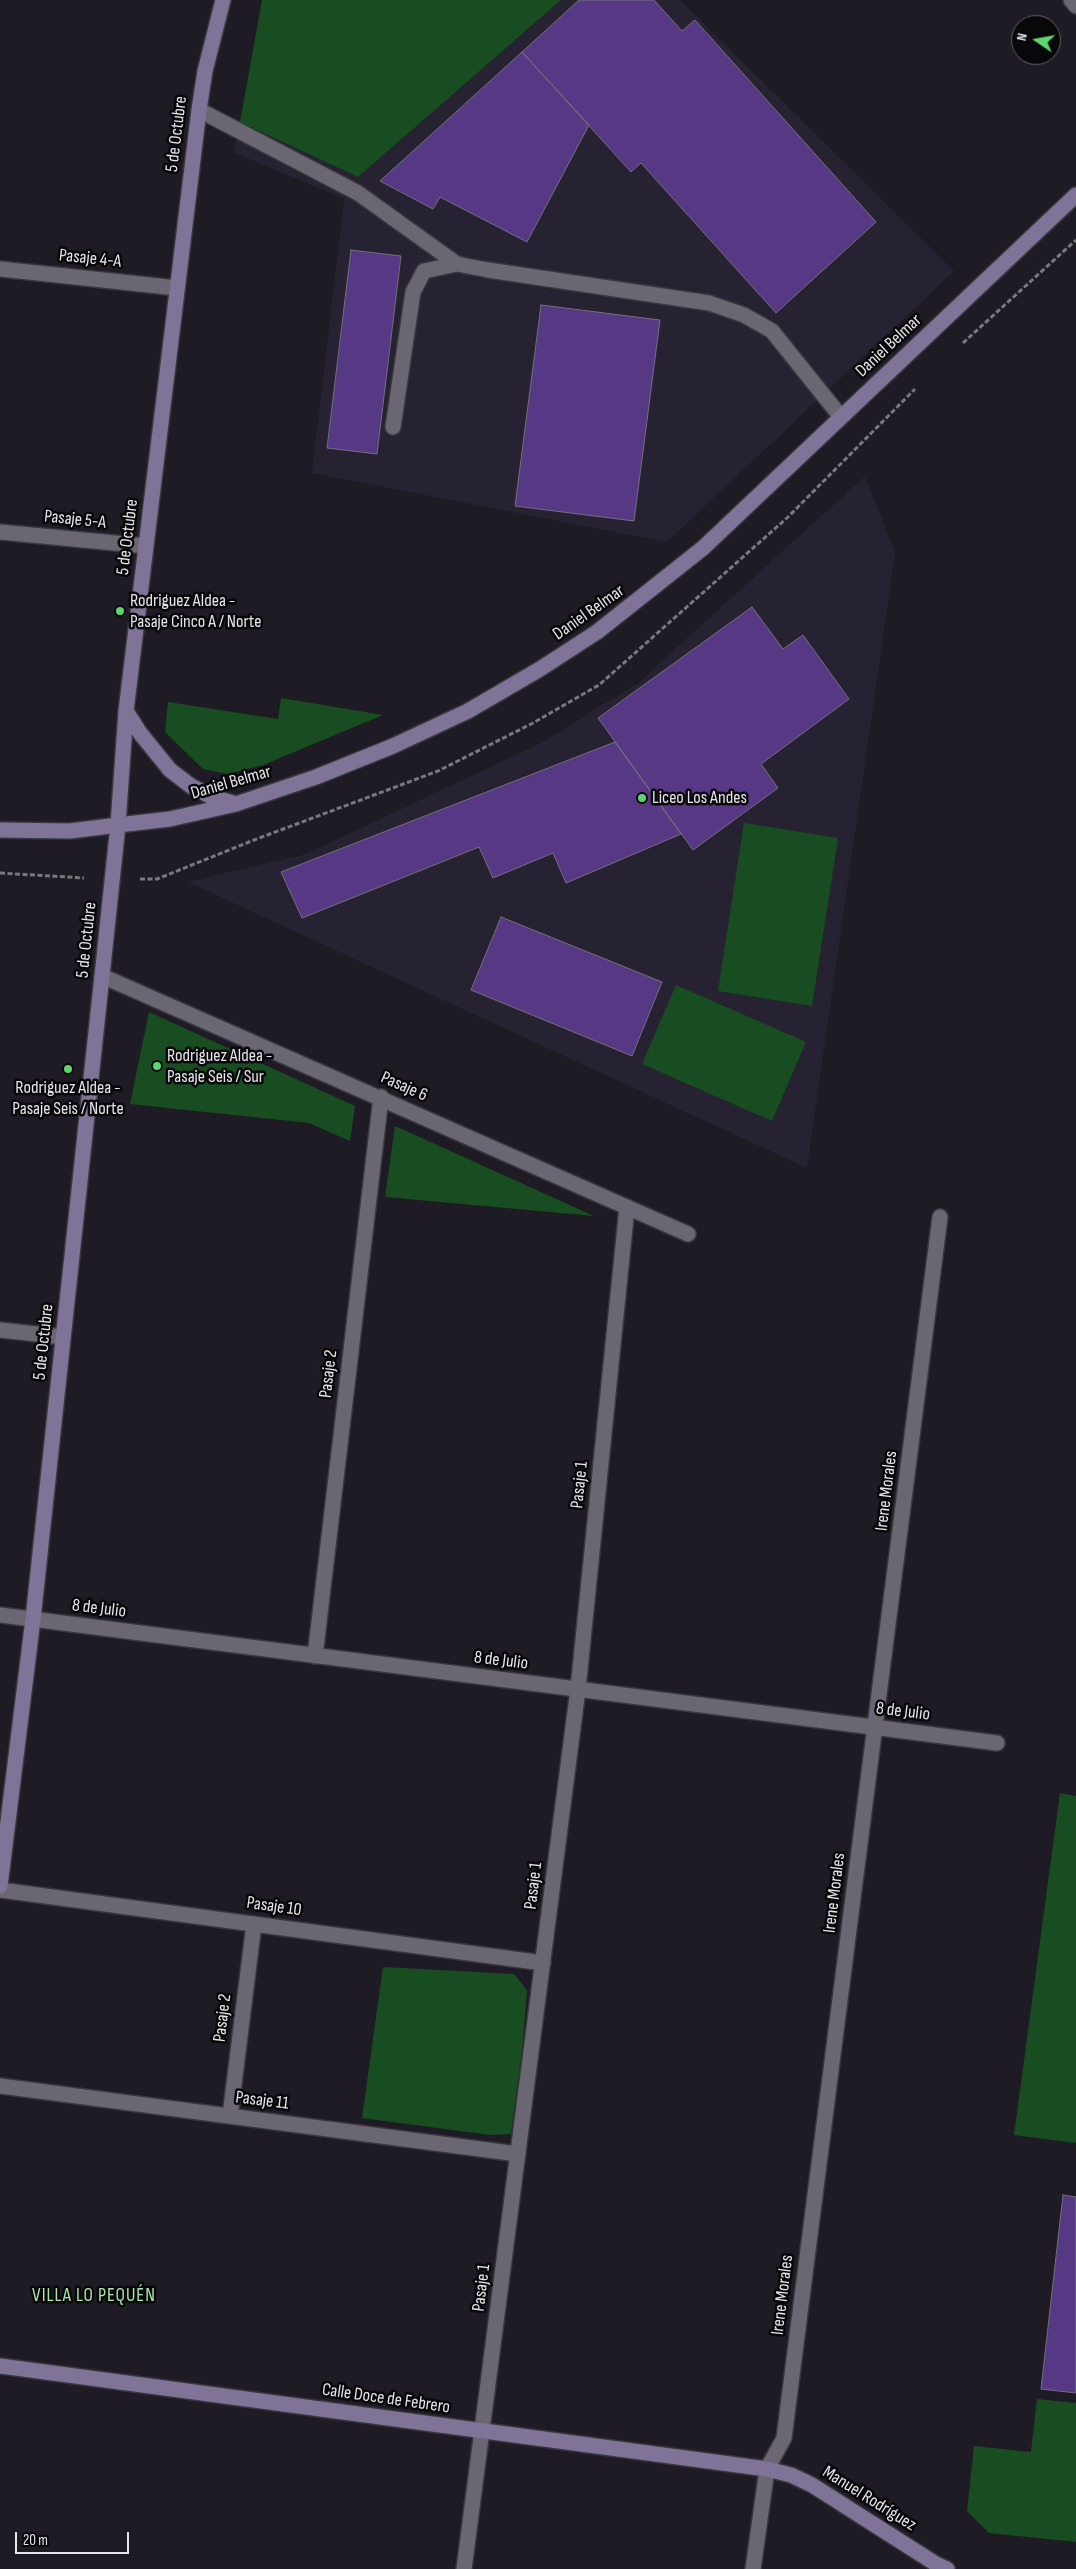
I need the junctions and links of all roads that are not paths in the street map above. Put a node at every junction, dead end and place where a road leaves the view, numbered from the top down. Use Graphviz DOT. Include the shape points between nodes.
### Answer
graph roads {
  1 [pos="223,0"];
  2 [pos="1070,0"];
  3 [pos="1076,6"];
  4 [pos="199,110"];
  5 [pos="1076,195"];
  6 [pos="457,264"];
  7 [pos="0,268"];
  8 [pos="177,288"];
  9 [pos="841,417"];
  10 [pos="393,427"];
  11 [pos="0,532"];
  12 [pos="146,546"];
  13 [pos="126,711"];
  14 [pos="236,804"];
  15 [pos="118,825"];
  16 [pos="0,830"];
  17 [pos="102,976"];
  18 [pos="381,1097"];
  19 [pos="628,1207"];
  20 [pos="940,1217"];
  21 [pos="688,1234"];
  22 [pos="0,1330"];
  23 [pos="63,1337"];
  24 [pos="0,1615"];
  25 [pos="33,1619"];
  26 [pos="315,1656"];
  27 [pos="578,1689"];
  28 [pos="875,1727"];
  29 [pos="997,1742"];
  30 [pos="0,1886"];
  31 [pos="0,1890"];
  32 [pos="254,1924"];
  33 [pos="543,1963"];
  34 [pos="0,2086"];
  35 [pos="230,2116"];
  36 [pos="518,2154"];
  37 [pos="0,2366"];
  38 [pos="482,2431"];
  39 [pos="767,2469"];
  40 [pos="464,2569"];
  41 [pos="753,2569"];
  42 [pos="947,2569"];
  1 -- 4 [label="main road, 5 de Octubre"];
  2 -- 3 [label="street"];
  4 -- 6 [label="street" via="358,193"];
  4 -- 8 [label="main road, 5 de Octubre"];
  5 -- 9 [label="main road, Daniel Belmar"];
  6 -- 9 [label="street" via="709,303 744,315 772,331"];
  6 -- 10 [label="street" via="424,272 413,292"];
  7 -- 8 [label="street, Pasaje 4-A"];
  8 -- 12 [label="main road, 5 de Octubre"];
  9 -- 14 [label="main road, Daniel Belmar" via="651,592 540,669 468,711 393,746"];
  11 -- 12 [label="street, Pasaje 5-A"];
  12 -- 13 [label="main road, 5 de Octubre"];
  13 -- 14 [label="main road" via="170,770 212,797"];
  13 -- 15 [label="main road, 5 de Octubre"];
  14 -- 15 [label="main road, Daniel Belmar" via="170,819"];
  15 -- 16 [label="main road, Daniel Belmar" via="62,831"];
  15 -- 17 [label="main road, 5 de Octubre"];
  17 -- 18 [label="street, Pasaje 6"];
  17 -- 23 [label="main road, 5 de Octubre"];
  18 -- 19 [label="street, Pasaje 6"];
  18 -- 26 [label="street, Pasaje 2"];
  19 -- 21 [label="street, Pasaje 6"];
  19 -- 27 [label="street, Pasaje 1"];
  20 -- 28 [label="street, Irene Morales"];
  22 -- 23 [label="street"];
  23 -- 25 [label="main road, 5 de Octubre"];
  24 -- 25 [label="street, 8 de Julio"];
  25 -- 26 [label="street, 8 de Julio"];
  25 -- 30 [label="main road, 5 de Octubre"];
  26 -- 27 [label="street, 8 de Julio"];
  27 -- 28 [label="street, 8 de Julio"];
  27 -- 33 [label="street, Pasaje 1"];
  28 -- 29 [label="street, 8 de Julio"];
  28 -- 39 [label="street, Irene Morales" via="784,2438"];
  31 -- 32 [label="street, Pasaje 10"];
  32 -- 33 [label="street, Pasaje 10"];
  32 -- 35 [label="street, Pasaje 2"];
  33 -- 36 [label="street, Pasaje 1"];
  34 -- 35 [label="street, Pasaje 11"];
  35 -- 36 [label="street, Pasaje 11"];
  36 -- 38 [label="street, Pasaje 1"];
  37 -- 38 [label="main road, Calle Doce de Febrero"];
  38 -- 39 [label="main road, Calle Doce de Febrero"];
  38 -- 40 [label="street, Pasaje 1"];
  39 -- 41 [label="street, Irene Morales"];
  39 -- 42 [label="main road, Manuel Rodríguez" via="812,2485"];
}
